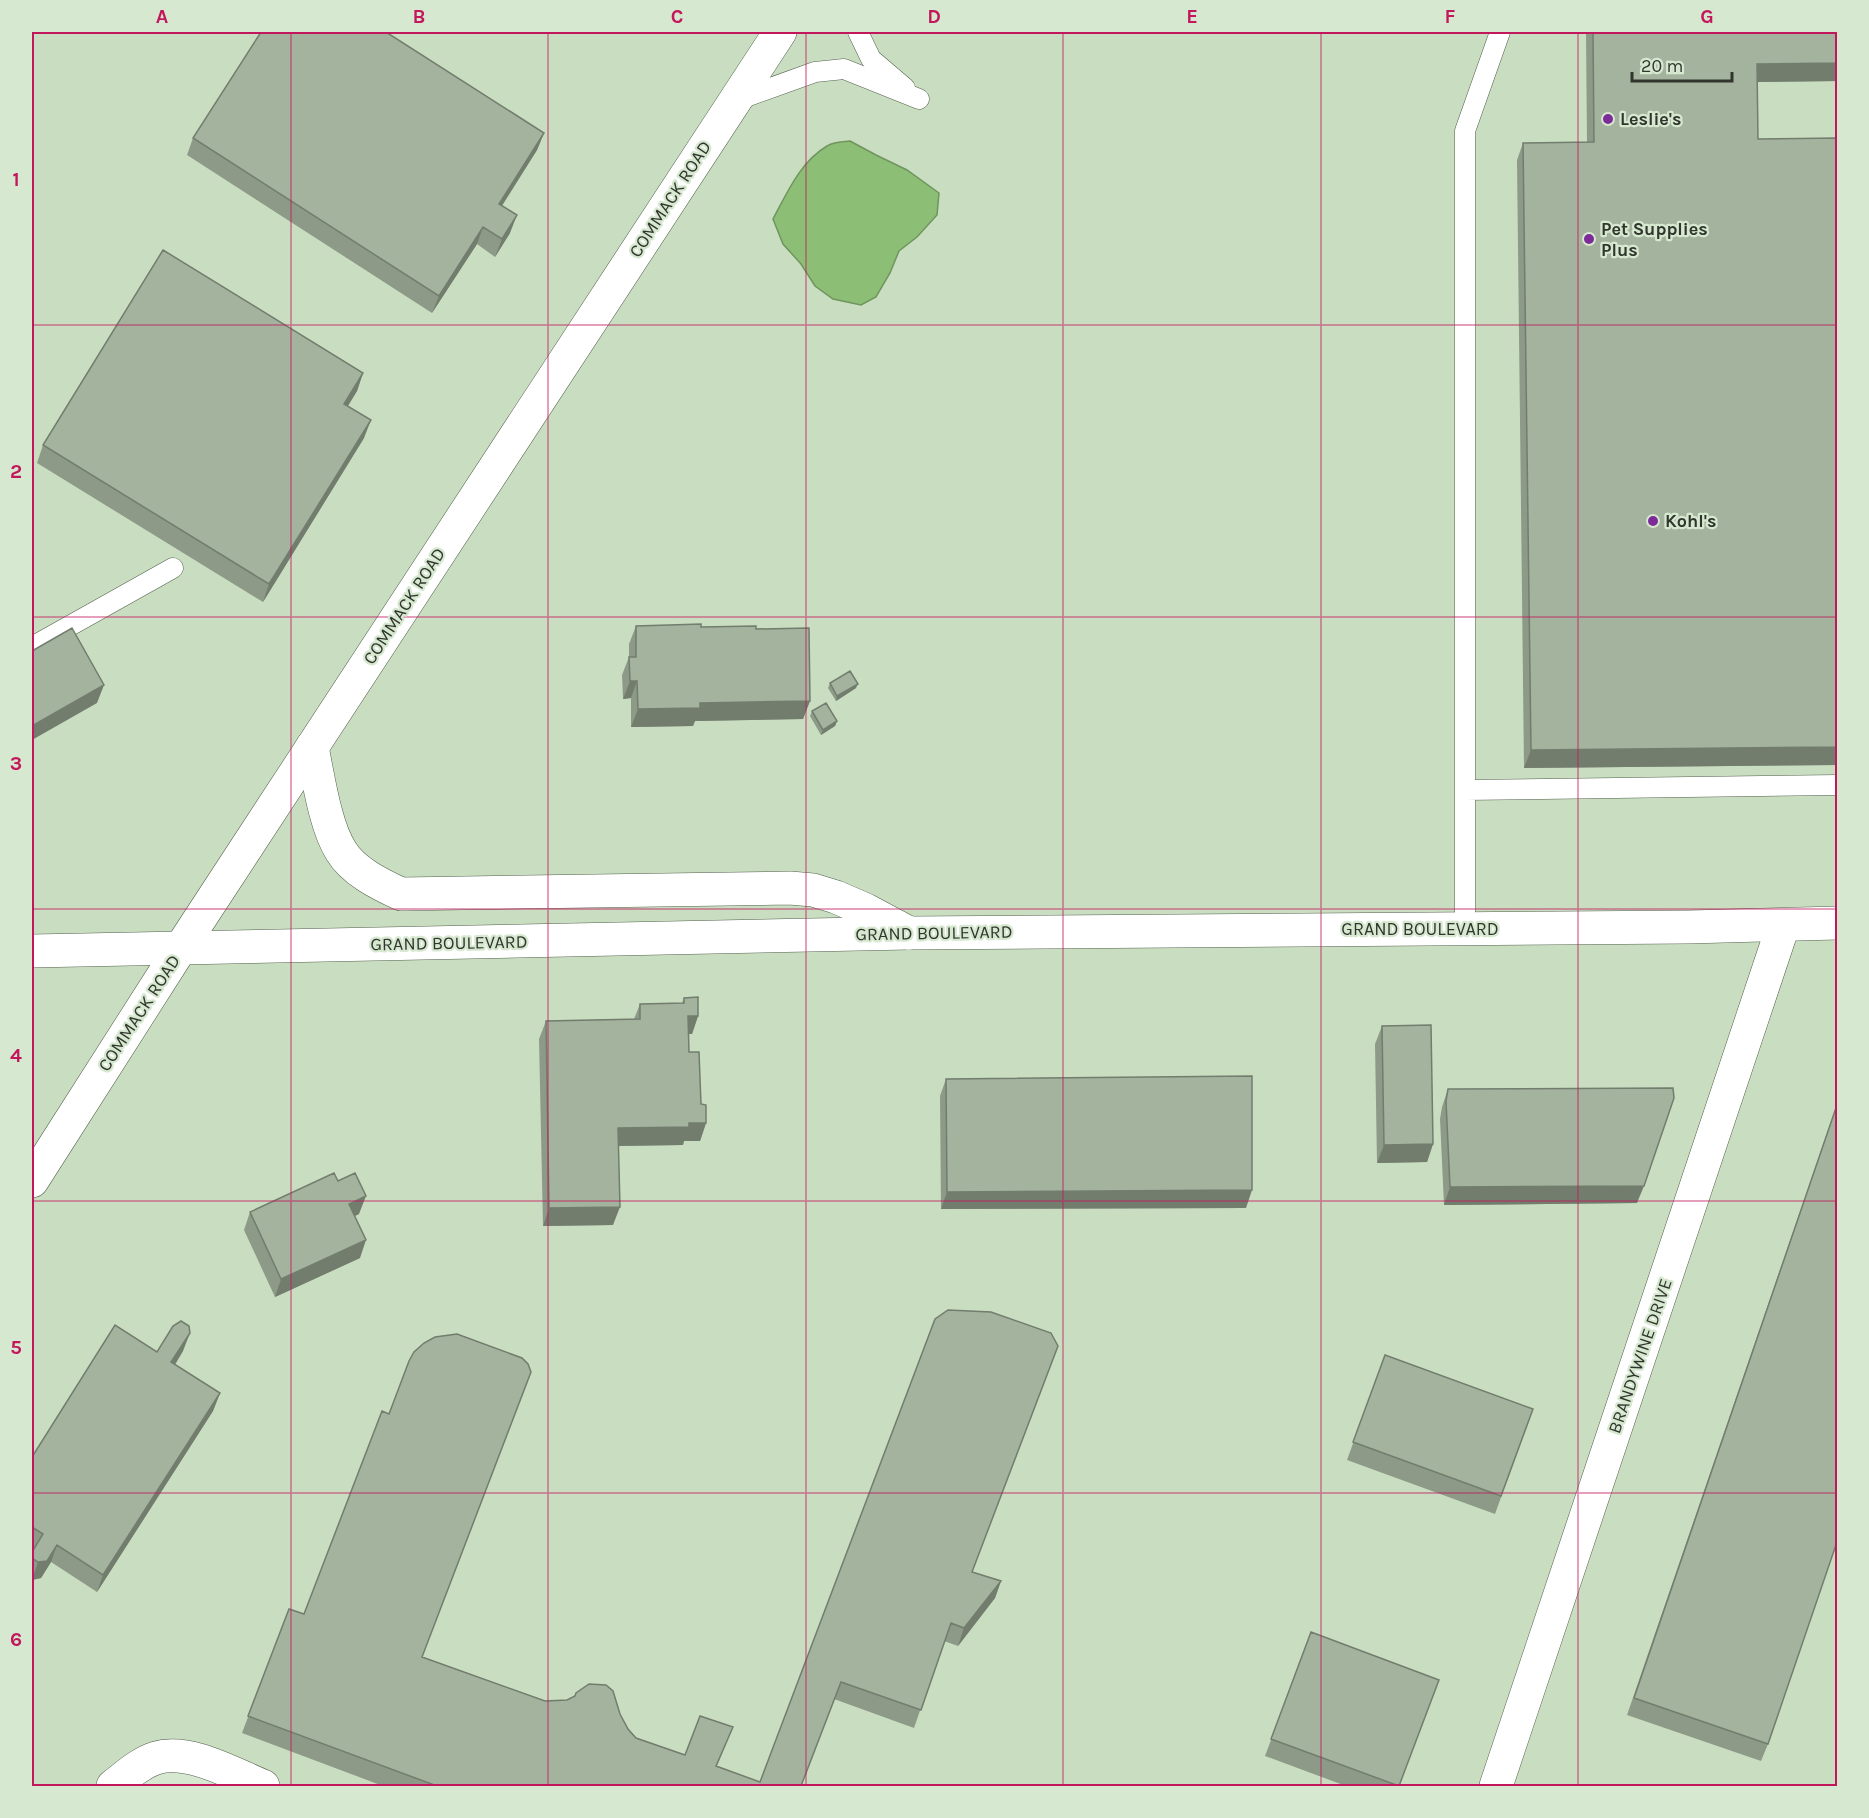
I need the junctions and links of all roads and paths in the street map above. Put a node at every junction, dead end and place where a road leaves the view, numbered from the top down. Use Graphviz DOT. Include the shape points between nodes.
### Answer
graph roads {
  1 [pos="780,32"];
  2 [pos="858,32"];
  3 [pos="1500,32"];
  4 [pos="734,101"];
  5 [pos="173,568"];
  6 [pos="32,647"];
  7 [pos="312,747"];
  8 [pos="1838,785"];
  9 [pos="1466,790"];
  10 [pos="1838,923"];
  11 [pos="1783,926"];
  12 [pos="1466,928"];
  13 [pos="909,933"];
  14 [pos="180,949"];
  15 [pos="32,951"];
  16 [pos="32,1181"];
  17 [pos="113,1786"];
  18 [pos="263,1786"];
  19 [pos="1496,1786"];
  1 -- 4 [label="street, COMMACK ROAD"];
  2 -- 4 [label="lane" via="871,59 919,99 844,69 816,72"];
  3 -- 9 [label="lane" via="1465,130"];
  4 -- 7 [label="street, COMMACK ROAD"];
  5 -- 6 [label="lane"];
  7 -- 13 [label="street" via="332,833 341,852 380,885 401,894 790,888 813,890 866,910"];
  7 -- 14 [label="street, COMMACK ROAD"];
  8 -- 9 [label="lane"];
  9 -- 12 [label="lane"];
  10 -- 11 [label="street, GRAND BOULEVARD"];
  11 -- 12 [label="street, GRAND BOULEVARD"];
  11 -- 19 [label="street, BRANDYWINE DRIVE"];
  12 -- 13 [label="street, GRAND BOULEVARD"];
  13 -- 14 [label="street, GRAND BOULEVARD"];
  14 -- 15 [label="street, GRAND BOULEVARD"];
  14 -- 16 [label="street, COMMACK ROAD"];
  17 -- 18 [label="street" via="156,1758 174,1756 194,1758"];
}
